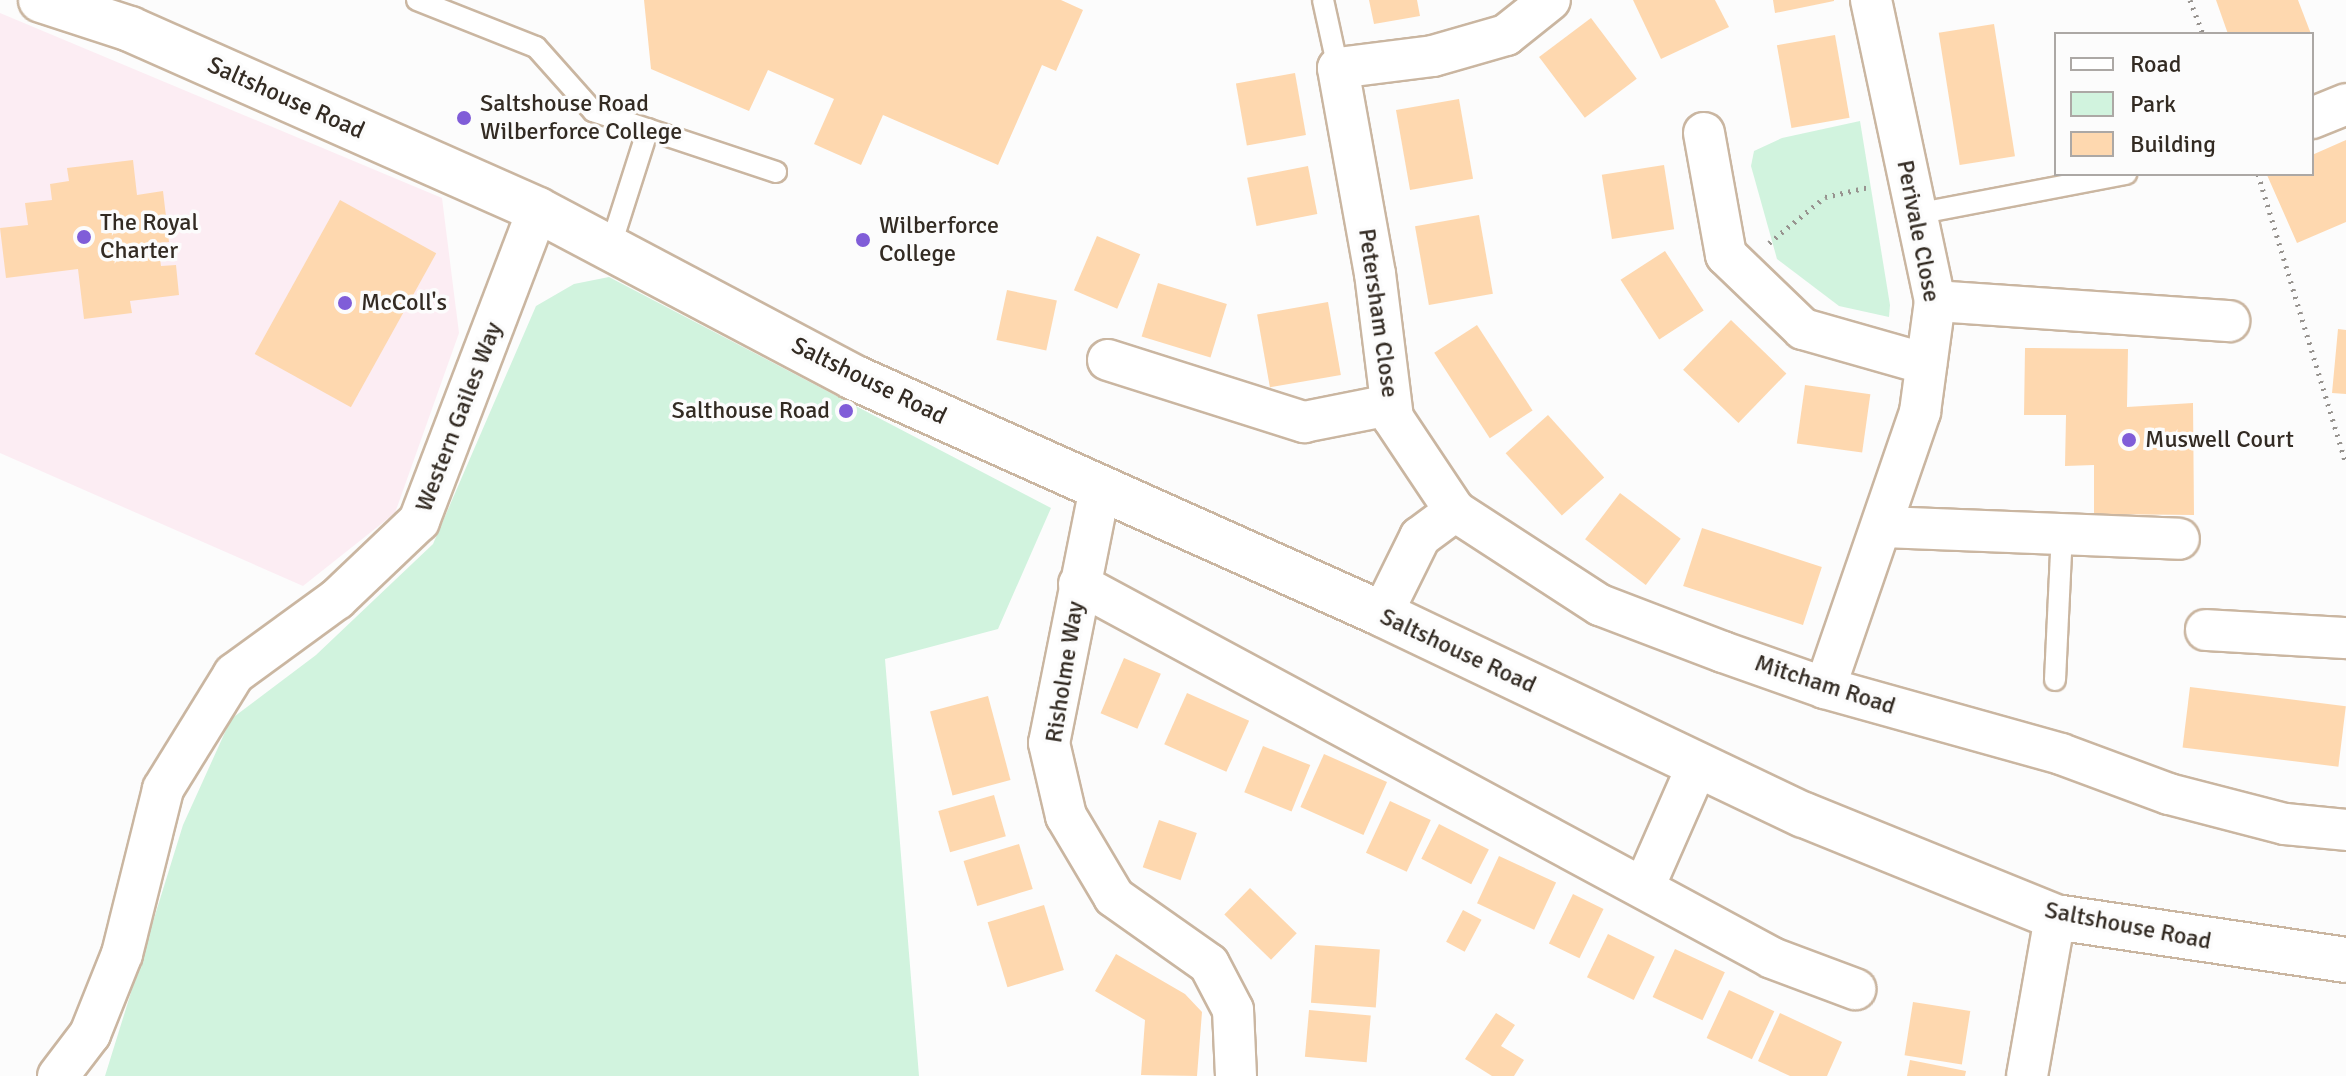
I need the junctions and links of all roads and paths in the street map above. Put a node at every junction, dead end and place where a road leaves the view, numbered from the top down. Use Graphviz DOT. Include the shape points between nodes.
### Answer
graph roads {
  1 [pos="417,0"];
  2 [pos="1323,0"];
  3 [pos="1550,0"];
  4 [pos="1871,0"];
  5 [pos="2190,0"];
  6 [pos="65,4"];
  7 [pos="2202,32"];
  8 [pos="1338,68"];
  9 [pos="2346,104"];
  10 [pos="2314,117"];
  11 [pos="648,129"];
  12 [pos="1704,133"];
  13 [pos="776,172"];
  14 [pos="2108,176"];
  15 [pos="2259,176"];
  16 [pos="1913,198"];
  17 [pos="538,210"];
  18 [pos="610,248"];
  19 [pos="1745,273"];
  20 [pos="1935,301"];
  21 [pos="2229,321"];
  22 [pos="1108,360"];
  23 [pos="1926,364"];
  24 [pos="1390,405"];
  25 [pos="2346,463"];
  26 [pos="1100,488"];
  27 [pos="1455,511"];
  28 [pos="1885,527"];
  29 [pos="2062,534"];
  30 [pos="2179,539"];
  31 [pos="1079,584"];
  32 [pos="1382,614"];
  33 [pos="2206,630"];
  34 [pos="2346,638"];
  35 [pos="2055,680"];
  36 [pos="1825,688"];
  37 [pos="1698,764"];
  38 [pos="2346,830"];
  39 [pos="1645,885"];
  40 [pos="2055,917"];
  41 [pos="2346,960"];
  42 [pos="1855,989"];
  43 [pos="58,1076"];
  44 [pos="1236,1076"];
  45 [pos="2027,1076"];
  1 -- 11 [label="lane" via="536,47 593,111"];
  2 -- 8 [label="lane"];
  3 -- 8 [label="street" via="1506,35 1433,56"];
  4 -- 16 [label="street, Perivale Close"];
  5 -- 7 [label="path"];
  6 -- 17 [label="main road, Saltshouse Road"];
  8 -- 24 [label="street, Petersham Close"];
  9 -- 10 [label="street"];
  11 -- 13 [label="lane"];
  11 -- 18 [label="lane"];
  12 -- 19 [label="street" via="1726,255"];
  14 -- 16 [label="lane"];
  15 -- 25 [label="path"];
  16 -- 19 [label="path" via="1825,197 1775,236"];
  16 -- 20 [label="street, Perivale Close"];
  17 -- 18 [label="main road, Saltshouse Road"];
  17 -- 43 [label="street, Western Gailes Way" via="419,521 337,599 234,674 163,789 122,954 90,1034"];
  18 -- 26 [label="main road, Saltshouse Road" via="853,377"];
  19 -- 23 [label="street" via="1803,329"];
  20 -- 21 [label="street"];
  20 -- 23 [label="street, Perivale Close"];
  22 -- 24 [label="street" via="1304,422"];
  23 -- 28 [label="street, Perivale Close" via="1920,412"];
  24 -- 27 [label="street, Petersham Close"];
  26 -- 31 [label="street, Risholme Way"];
  26 -- 32 [label="main road, Saltshouse Road"];
  27 -- 32 [label="street" via="1420,537"];
  27 -- 36 [label="street, Mitcham Road" via="1600,605"];
  28 -- 29 [label="street"];
  28 -- 36 [label="street, Perivale Close"];
  29 -- 30 [label="street"];
  29 -- 35 [label="lane"];
  31 -- 39 [label="street"];
  31 -- 44 [label="street, Risholme Way" via="1049,743 1066,816 1114,897 1209,964 1233,1010"];
  32 -- 37 [label="main road, Saltshouse Road"];
  33 -- 34 [label="street"];
  36 -- 38 [label="street, Mitcham Road" via="2061,754 2169,794 2285,824"];
  37 -- 39 [label="street"];
  37 -- 40 [label="main road, Saltshouse Road" via="1804,815"];
  39 -- 42 [label="street" via="1772,958"];
  40 -- 41 [label="main road, Saltshouse Road"];
  40 -- 45 [label="street"];
}
